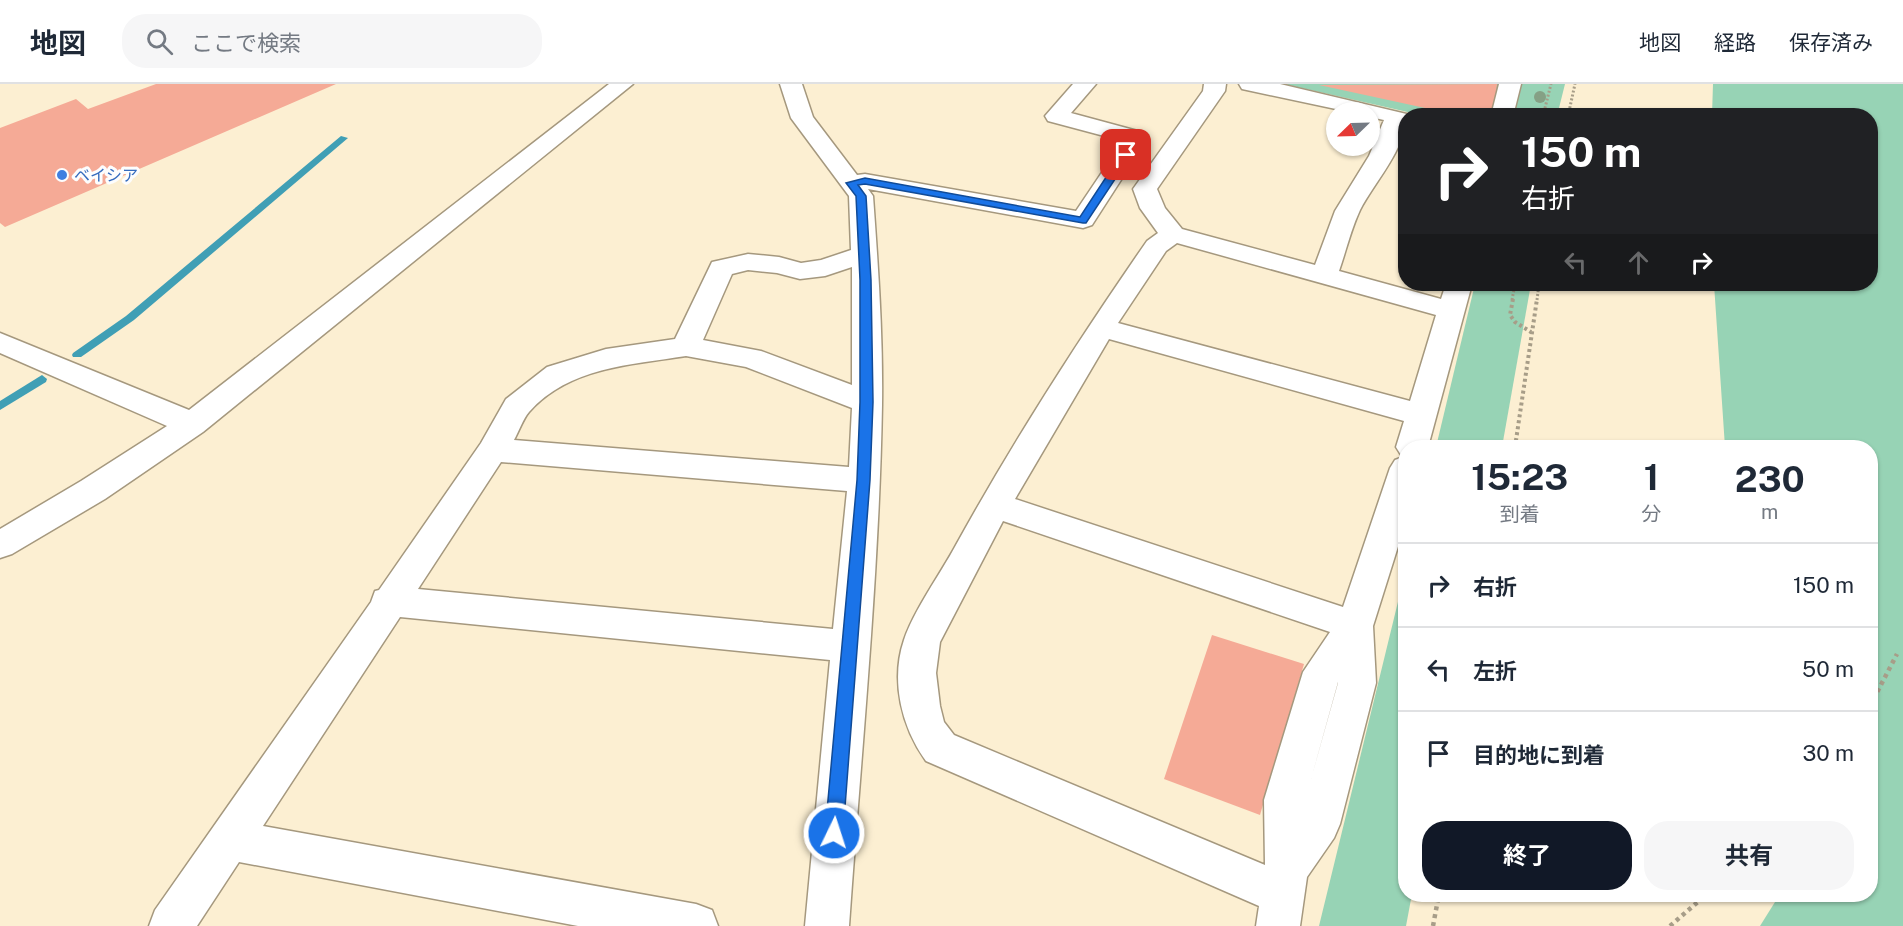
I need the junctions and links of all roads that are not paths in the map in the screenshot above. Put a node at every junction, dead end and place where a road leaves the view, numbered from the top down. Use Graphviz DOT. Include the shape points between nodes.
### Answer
graph roads {
  1 [pos="622,84"];
  2 [pos="791,84"];
  3 [pos="1084,84"];
  4 [pos="1215,84"];
  5 [pos="1250,84"];
  6 [pos="1509,84"];
  7 [pos="1504,108"];
  8 [pos="1398,116"];
  9 [pos="1398,124"];
  10 [pos="851,183"];
  11 [pos="1173,234"];
  12 [pos="864,255"];
  13 [pos="1323,275"];
  14 [pos="1457,291"];
  15 [pos="1452,311"];
  16 [pos="1101,328"];
  17 [pos="1,343"];
  18 [pos="686,347"];
  19 [pos="867,402"];
  20 [pos="1422,415"];
  21 [pos="192,424"];
  22 [pos="1414,440"];
  23 [pos="493,450"];
  24 [pos="864,480"];
  25 [pos="1398,493"];
  26 [pos="995,505"];
  27 [pos="1,545"];
  28 [pos="388,601"];
  29 [pos="1355,626"];
  30 [pos="848,646"];
  31 [pos="230,840"];
  32 [pos="1283,897"];
  33 [pos="171,926"];
  34 [pos="696,926"];
  35 [pos="827,926"];
  1 -- 21 [label="street"];
  2 -- 10 [label="street" via="802,118"];
  3 -- 10 [label="street" via="1056,116 1137,138 1083,220 865,181"];
  4 -- 11 [label="street" via="1214,91 1145,189 1159,218"];
  5 -- 8 [label="street"];
  6 -- 7 [label="street"];
  9 -- 13 [label="street" via="1347,211"];
  10 -- 12 [label="street" via="861,196"];
  11 -- 13 [label="street"];
  11 -- 16 [label="street" via="1156,246"];
  12 -- 18 [label="street" via="825,268 800,271 748,262 721,268"];
  12 -- 19 [label="street"];
  13 -- 15 [label="street"];
  14 -- 15 [label="street"];
  15 -- 20 [label="street"];
  16 -- 20 [label="street"];
  16 -- 26 [label="street"];
  17 -- 21 [label="street"];
  18 -- 19 [label="street" via="751,358"];
  18 -- 23 [label="street" via="606,359 557,374 517,406"];
  19 -- 24 [label="street"];
  20 -- 22 [label="street"];
  21 -- 27 [label="street"];
  23 -- 24 [label="street"];
  23 -- 28 [label="street"];
  24 -- 30 [label="street"];
  25 -- 29 [label="street"];
  26 -- 29 [label="street"];
  26 -- 32 [label="street" via="922,641 917,673 926,729 940,748"];
  28 -- 30 [label="street"];
  28 -- 31 [label="street"];
  29 -- 32 [label="street" via="1322,672 1285,800"];
  30 -- 35 [label="street"];
  31 -- 33 [label="street"];
  31 -- 34 [label="street"];
}
